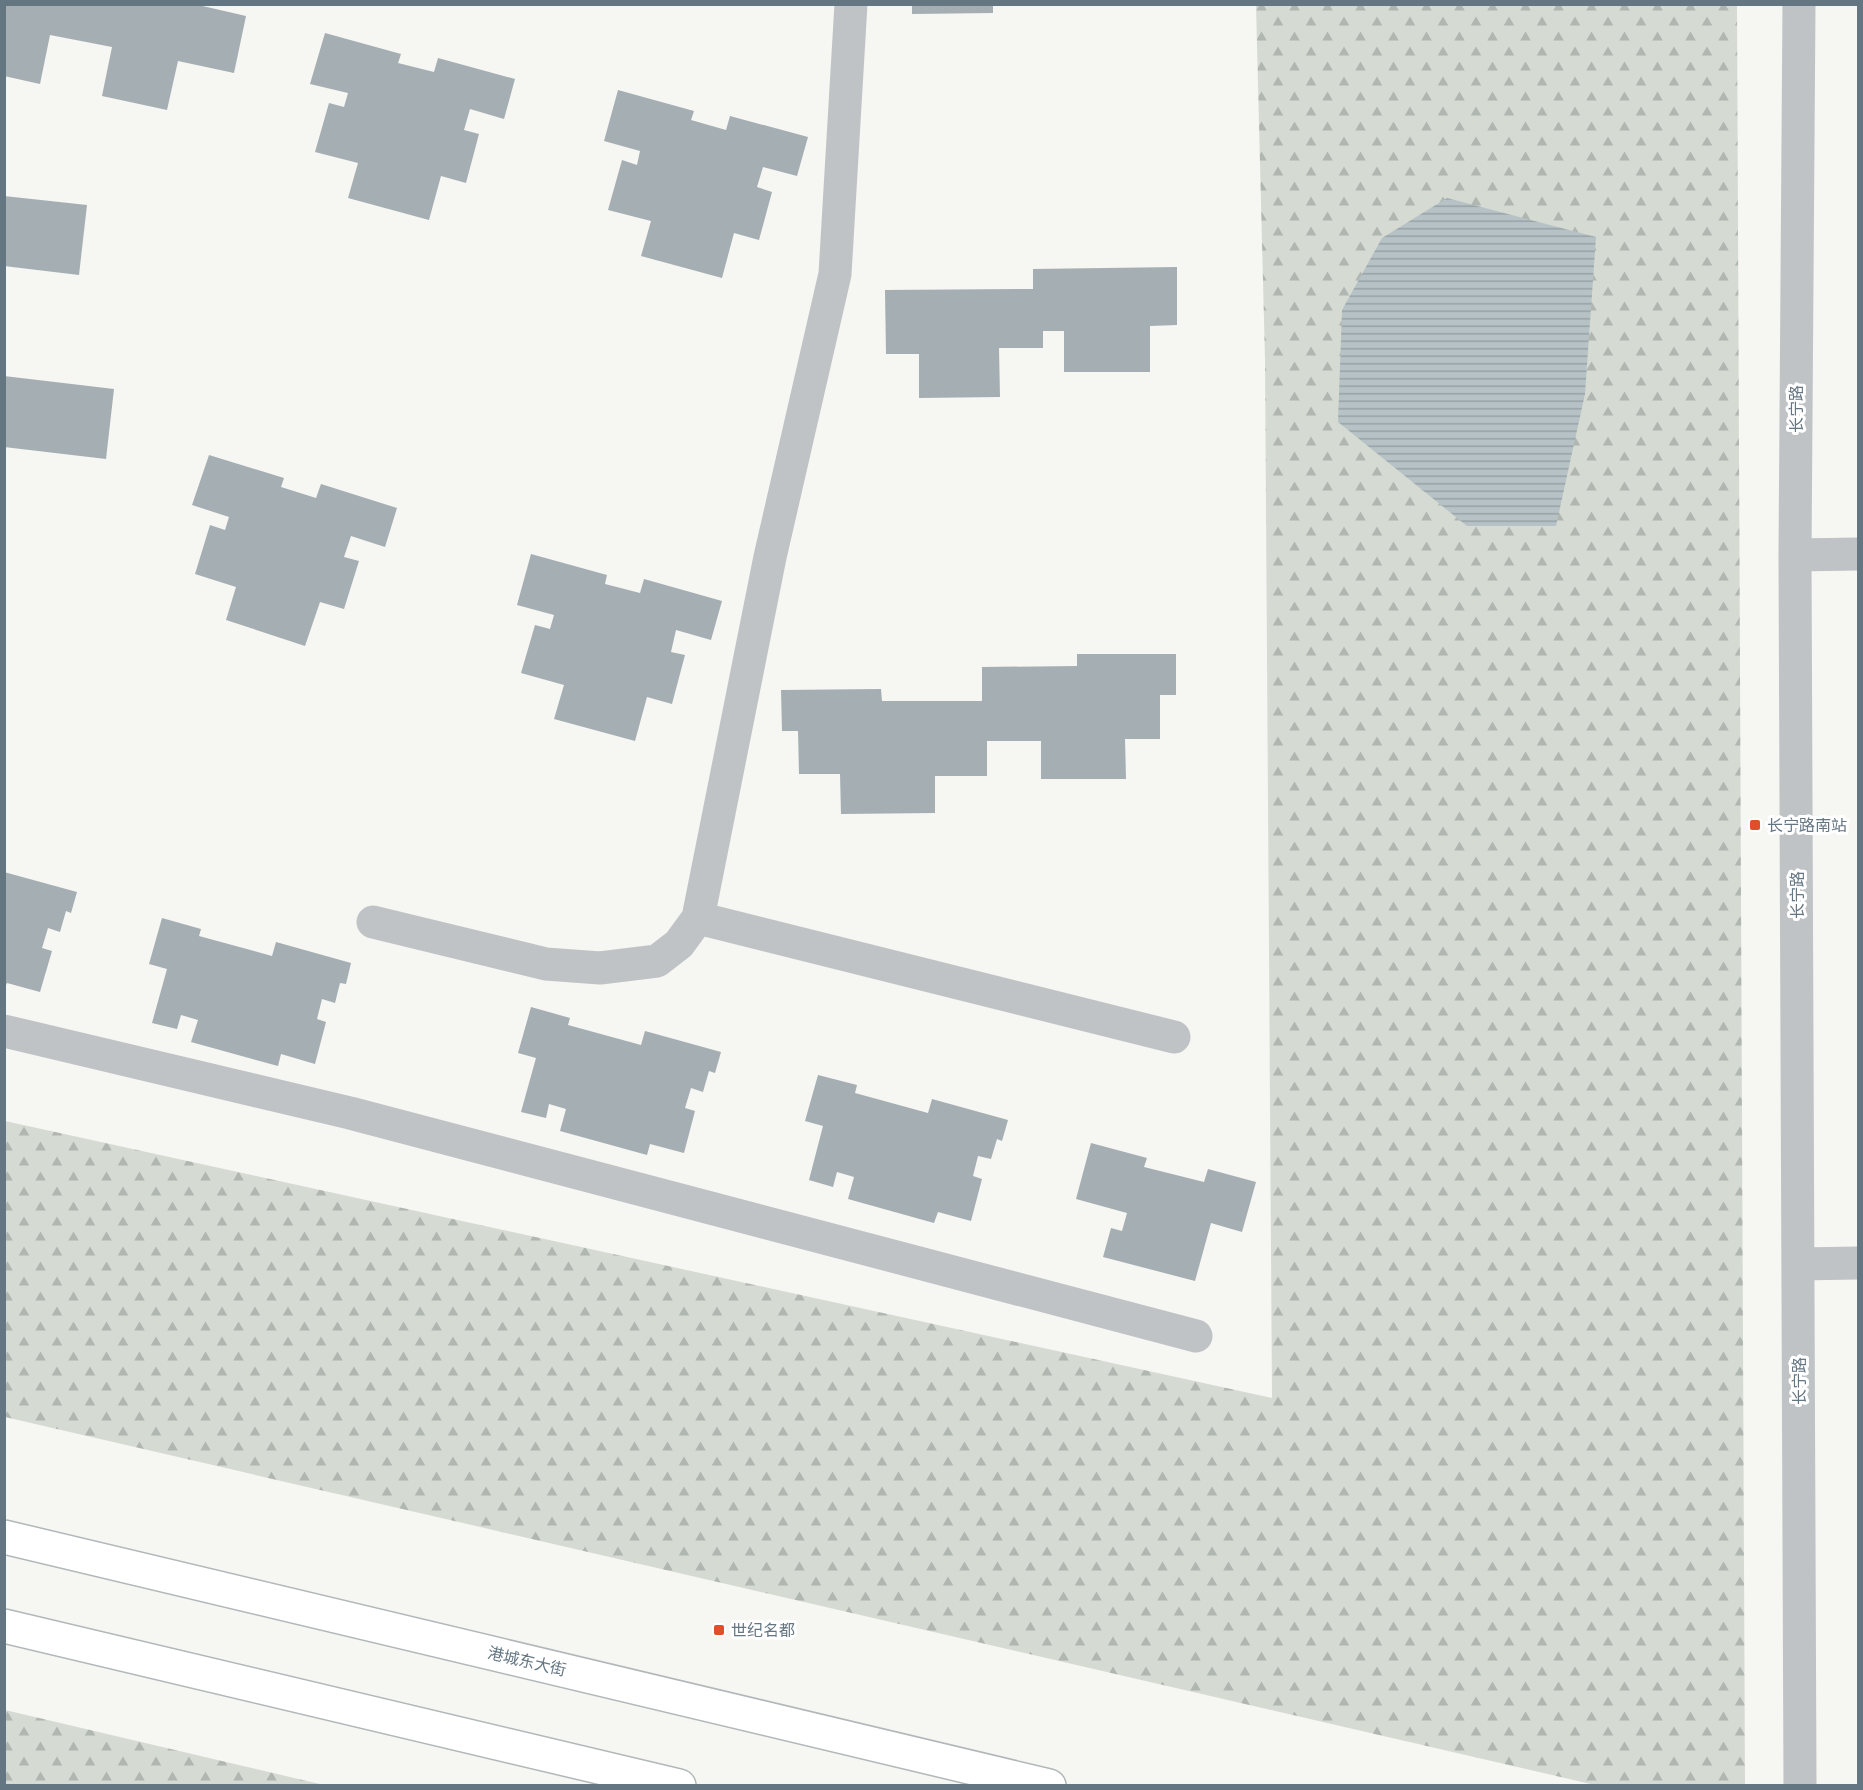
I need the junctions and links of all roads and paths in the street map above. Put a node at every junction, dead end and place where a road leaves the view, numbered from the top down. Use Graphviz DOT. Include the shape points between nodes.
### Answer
graph roads {
  1 [pos="851,4"];
  2 [pos="1799,4"];
  3 [pos="1858,554"];
  4 [pos="1795,555"];
  5 [pos="699,918"];
  6 [pos="374,922"];
  7 [pos="4,1031"];
  8 [pos="1174,1037"];
  9 [pos="1858,1263"];
  10 [pos="1798,1264"];
  11 [pos="1196,1336"];
  12 [pos="4,1537"];
  13 [pos="4,1626"];
  14 [pos="679,1785"];
  15 [pos="1049,1785"];
  16 [pos="1800,1785"];
  1 -- 5 [label="street" via="835,274 770,557"];
  2 -- 4 [label="street, 长宁路"];
  3 -- 4 [label="street"];
  4 -- 10 [label="street, 长宁路"];
  5 -- 6 [label="street" via="679,944 657,961 600,968 546,964"];
  5 -- 8 [label="street"];
  7 -- 11 [label="street" via="350,1113"];
  9 -- 10 [label="street"];
  10 -- 16 [label="street, 长宁路"];
  12 -- 15 [label="main road, 港城东大街"];
  13 -- 14 [label="main road"];
}
